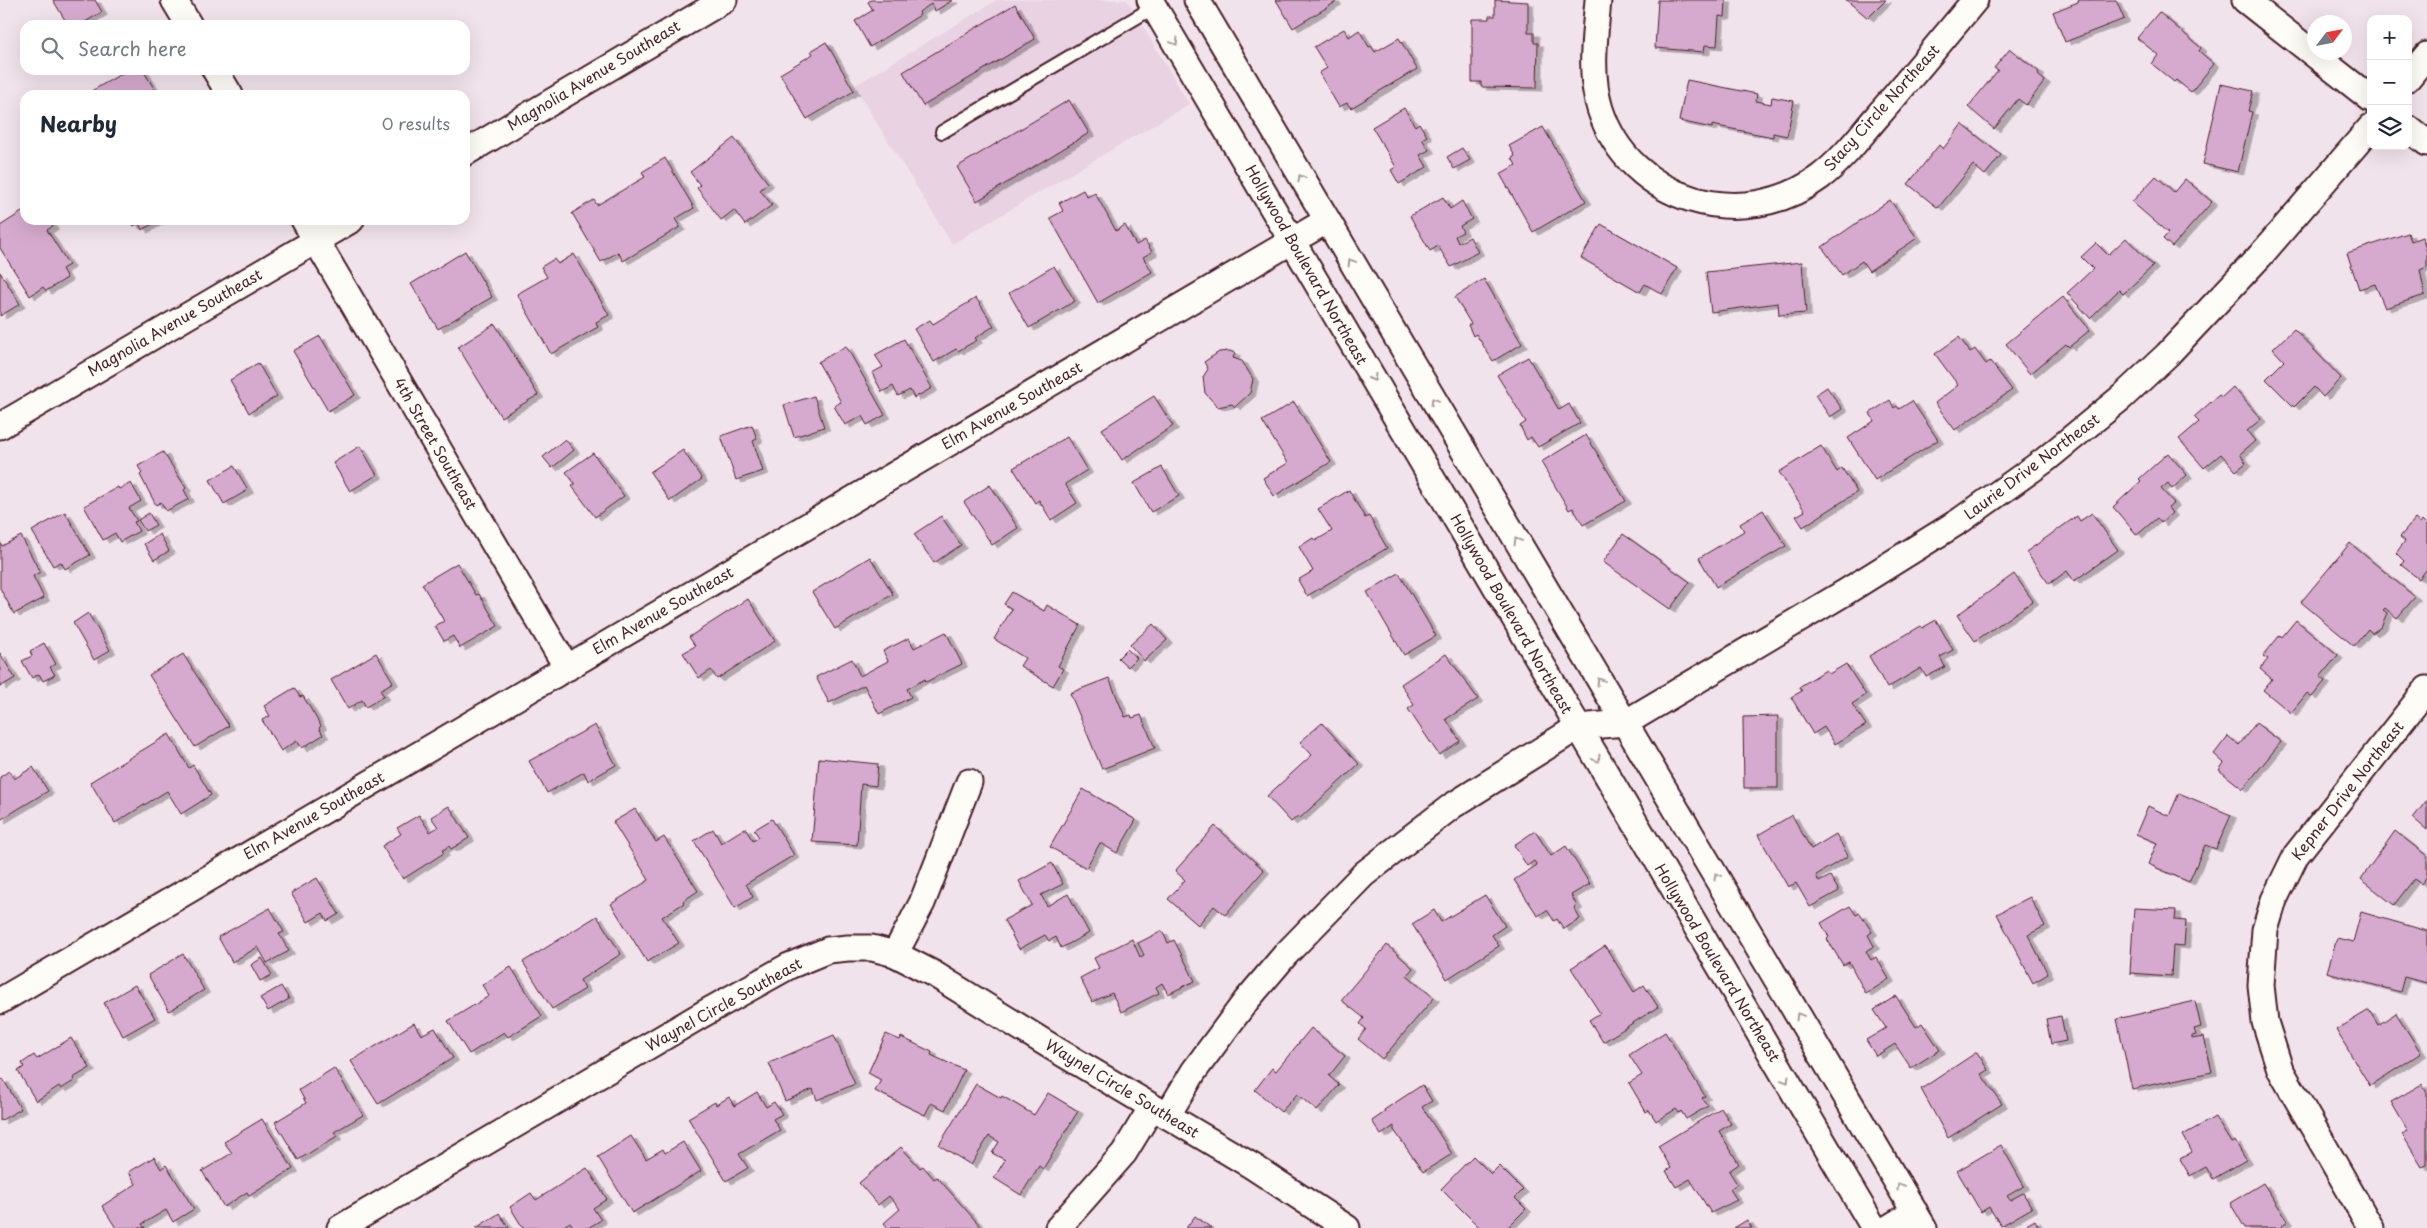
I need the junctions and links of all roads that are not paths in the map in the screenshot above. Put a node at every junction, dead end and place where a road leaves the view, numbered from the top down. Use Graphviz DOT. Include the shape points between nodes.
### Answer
graph roads {
  1 [pos="174,0"];
  2 [pos="724,0"];
  3 [pos="1196,0"];
  4 [pos="1598,0"];
  5 [pos="1975,0"];
  6 [pos="2245,0"];
  7 [pos="1152,3"];
  8 [pos="186,20"];
  9 [pos="2427,55"];
  10 [pos="2412,73"];
  11 [pos="218,75"];
  12 [pos="227,90"];
  13 [pos="2367,96"];
  14 [pos="2412,131"];
  15 [pos="942,132"];
  16 [pos="2367,132"];
  17 [pos="2427,143"];
  18 [pos="470,149"];
  19 [pos="1326,220"];
  20 [pos="330,225"];
  21 [pos="310,230"];
  22 [pos="1292,241"];
  23 [pos="0,426"];
  24 [pos="567,668"];
  25 [pos="2427,689"];
  26 [pos="1624,723"];
  27 [pos="1578,727"];
  28 [pos="969,782"];
  29 [pos="895,954"];
  30 [pos="0,1001"];
  31 [pos="1160,1111"];
  32 [pos="1920,1220"];
  33 [pos="340,1228"];
  34 [pos="1058,1228"];
  35 [pos="1347,1228"];
  36 [pos="1874,1228"];
  37 [pos="1888,1228"];
  38 [pos="2371,1228"];
  1 -- 8 [label="street"];
  2 -- 18 [label="street, Magnolia Avenue Southeast"];
  19 -- 3 [label="street, one-way"];
  4 -- 5 [label="street, Stacy Circle Northeast" via="1594,77 1600,108 1615,142 1634,166 1657,184 1685,198 1721,205 1780,199 1820,177 1847,152"];
  6 -- 13 [label="street"];
  7 -- 15 [label="lane"];
  7 -- 22 [label="street, Hollywood Boulevard Northeast, one-way"];
  9 -- 10 [label="street"];
  11 -- 12 [label="street"];
  14 -- 17 [label="street"];
  16 -- 26 [label="street, Laurie Drive Northeast" via="2260,256 2167,355 2045,460 1961,520"];
  19 -- 22 [label="street, Elm Avenue Southeast"];
  26 -- 19 [label="street, one-way"];
  20 -- 21 [label="street, Magnolia Avenue Southeast"];
  21 -- 23 [label="street, Magnolia Avenue Southeast"];
  21 -- 24 [label="street, 4th Street Southeast"];
  22 -- 24 [label="street, Elm Avenue Southeast"];
  22 -- 27 [label="street, Hollywood Boulevard Northeast, one-way"];
  24 -- 30 [label="street, Elm Avenue Southeast"];
  25 -- 38 [label="street, Kepner Drive Northeast" via="2296,855 2274,900 2265,930 2261,985 2265,1022 2280,1069"];
  26 -- 27 [label="street"];
  32 -- 26 [label="street, one-way"];
  27 -- 31 [label="street" via="1452,806 1364,874 1286,954"];
  27 -- 36 [label="street, Hollywood Boulevard Northeast, one-way"];
  28 -- 29 [label="street" via="922,903"];
  29 -- 31 [label="street, Waynel Circle Southeast" via="934,974"];
  29 -- 33 [label="street, Waynel Circle Southeast" via="872,948 828,950 789,966"];
  31 -- 34 [label="street"];
  31 -- 35 [label="street, Waynel Circle Southeast"];
  32 -- 37 [label="street"];
}
